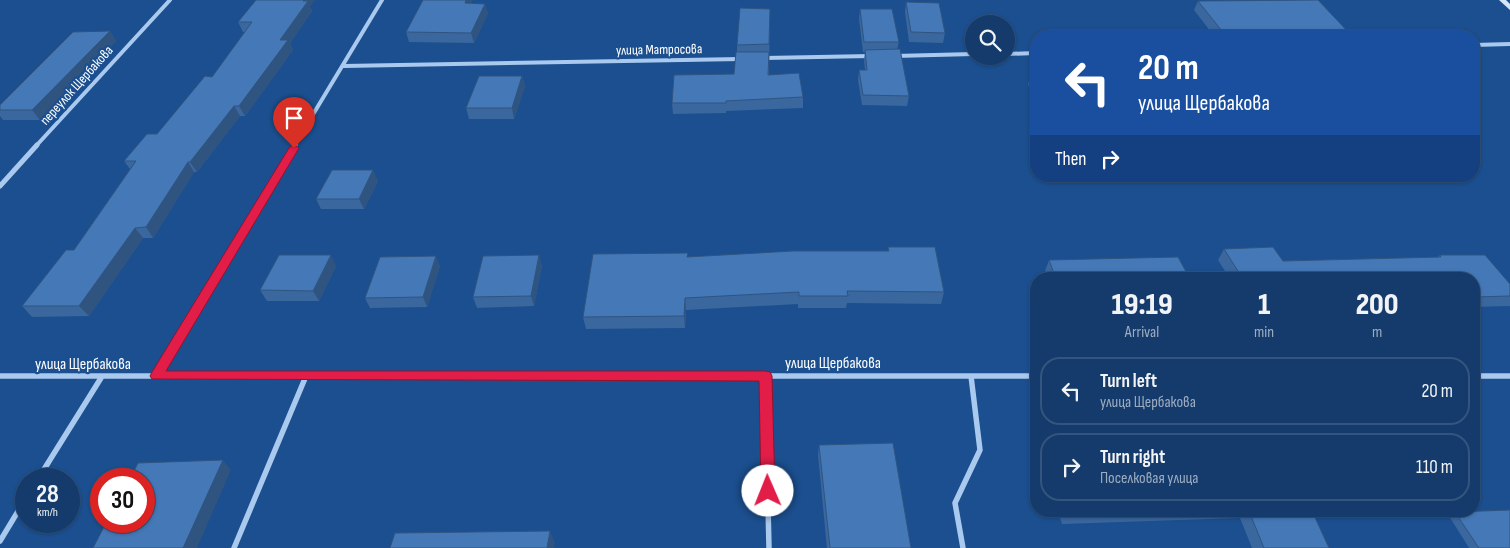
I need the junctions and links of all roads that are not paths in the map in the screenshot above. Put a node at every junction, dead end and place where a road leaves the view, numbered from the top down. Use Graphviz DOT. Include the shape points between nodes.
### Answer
graph roads {
  1 [pos="170,0"];
  2 [pos="382,0"];
  3 [pos="1502,0"];
  4 [pos="1510,8"];
  5 [pos="1510,44"];
  6 [pos="1480,45"];
  7 [pos="1030,53"];
  8 [pos="965,54"];
  9 [pos="1015,54"];
  10 [pos="875,56"];
  11 [pos="885,56"];
  12 [pos="747,58"];
  13 [pos="757,58"];
  14 [pos="344,66"];
  15 [pos="0,186"];
  16 [pos="0,376"];
  17 [pos="156,376"];
  18 [pos="306,376"];
  19 [pos="765,376"];
  20 [pos="971,376"];
  21 [pos="1030,376"];
  22 [pos="1480,376"];
  23 [pos="1510,376"];
  24 [pos="101,378"];
  25 [pos="45,468"];
  26 [pos="15,516"];
  27 [pos="0,540"];
  28 [pos="234,548"];
  29 [pos="769,548"];
  30 [pos="963,548"];
  1 -- 15 [label="street, переулок Щербакова"];
  2 -- 14 [label="street"];
  3 -- 4 [label="street"];
  5 -- 6 [label="street"];
  7 -- 9 [label="street"];
  8 -- 11 [label="street"];
  10 -- 13 [label="street"];
  12 -- 14 [label="street, улица Матросова"];
  14 -- 17 [label="street"];
  16 -- 24 [label="street, улица Щербакова"];
  17 -- 18 [label="street, улица Щербакова"];
  17 -- 24 [label="street, улица Щербакова"];
  18 -- 19 [label="street, улица Щербакова"];
  18 -- 28 [label="street"];
  19 -- 20 [label="street, улица Щербакова"];
  19 -- 29 [label="street"];
  20 -- 21 [label="street, улица Щербакова"];
  20 -- 30 [label="street" via="980,450 955,503"];
  22 -- 23 [label="street"];
  24 -- 25 [label="street"];
  26 -- 27 [label="street"];
}
